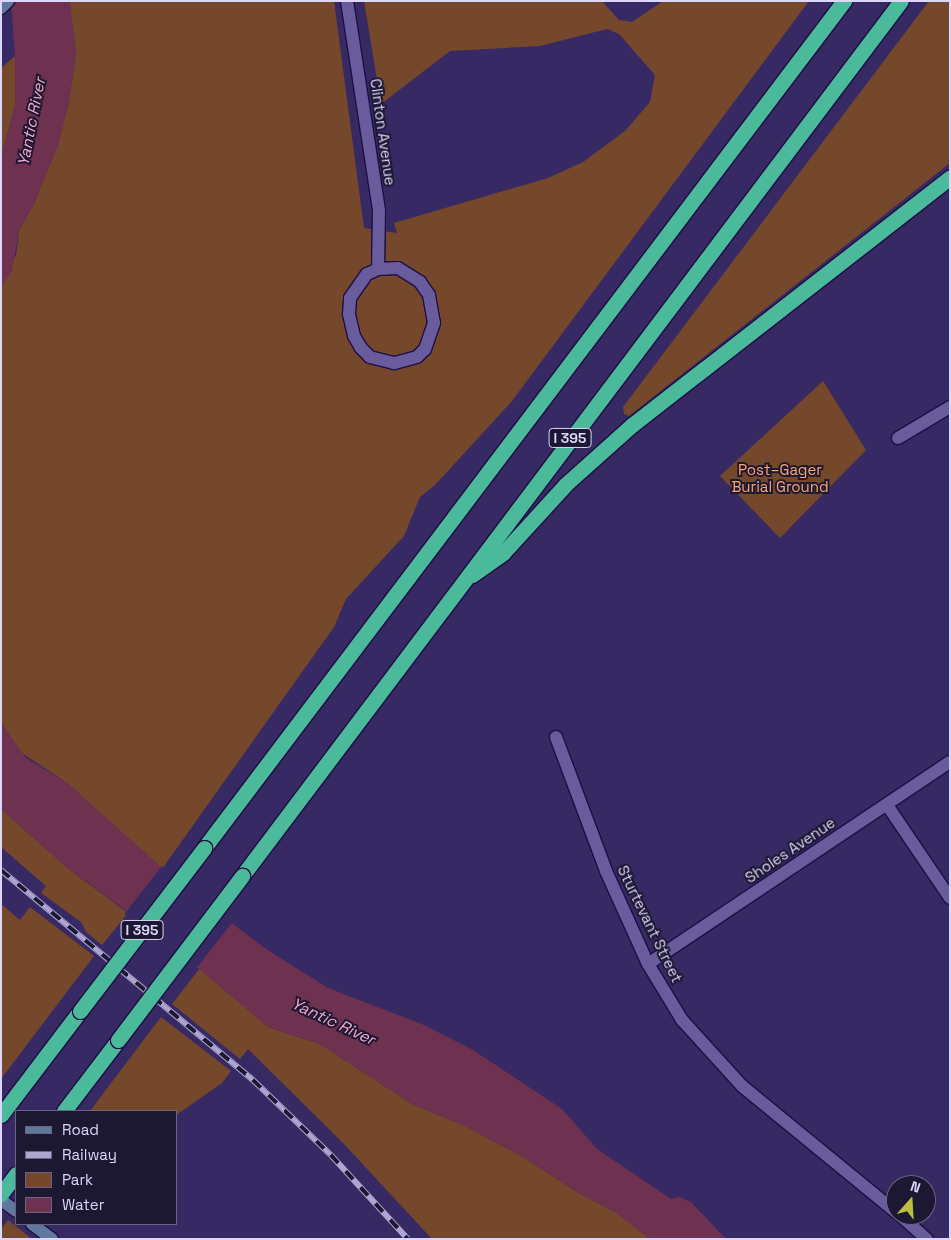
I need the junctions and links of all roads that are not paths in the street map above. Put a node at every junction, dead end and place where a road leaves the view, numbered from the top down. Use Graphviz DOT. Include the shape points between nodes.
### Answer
graph roads {
  1 [pos="348,1"];
  2 [pos="844,1"];
  3 [pos="901,1"];
  4 [pos="950,177"];
  5 [pos="378,269"];
  6 [pos="950,407"];
  7 [pos="898,438"];
  8 [pos="466,578"];
  9 [pos="556,737"];
  10 [pos="950,762"];
  11 [pos="887,805"];
  12 [pos="950,898"];
  13 [pos="648,964"];
  14 [pos="65,1110"];
  15 [pos="1,1115"];
  16 [pos="15,1176"];
  17 [pos="1,1194"];
  18 [pos="1,1200"];
  19 [pos="886,1204"];
  20 [pos="15,1210"];
  21 [pos="33,1225"];
  22 [pos="911,1225"];
  23 [pos="52,1239"];
  24 [pos="927,1239"];
  1 -- 5 [label="street, Clinton Avenue" via="379,211"];
  2 -- 15 [label="highway, I 395, bridge"];
  3 -- 8 [label="highway, I 395"];
  4 -- 8 [label="highway" via="632,425 566,484 503,553"];
  5 -- 5 [label="street" via="367,274 354,291 348,314 350,325 370,357 381,362 406,362 425,349 430,338 433,308 429,295 409,274 398,268"];
  6 -- 7 [label="street"];
  8 -- 14 [label="highway, I 395, bridge"];
  9 -- 13 [label="street, Sturtevant Street" via="606,871"];
  10 -- 11 [label="street, Sholes Avenue"];
  11 -- 12 [label="street"];
  11 -- 13 [label="street, Sholes Avenue"];
  13 -- 19 [label="street, Sturtevant Street" via="682,1020 742,1086"];
  16 -- 17 [label="highway"];
  18 -- 20 [label="street"];
  21 -- 23 [label="street"];
  22 -- 24 [label="street"];
}
